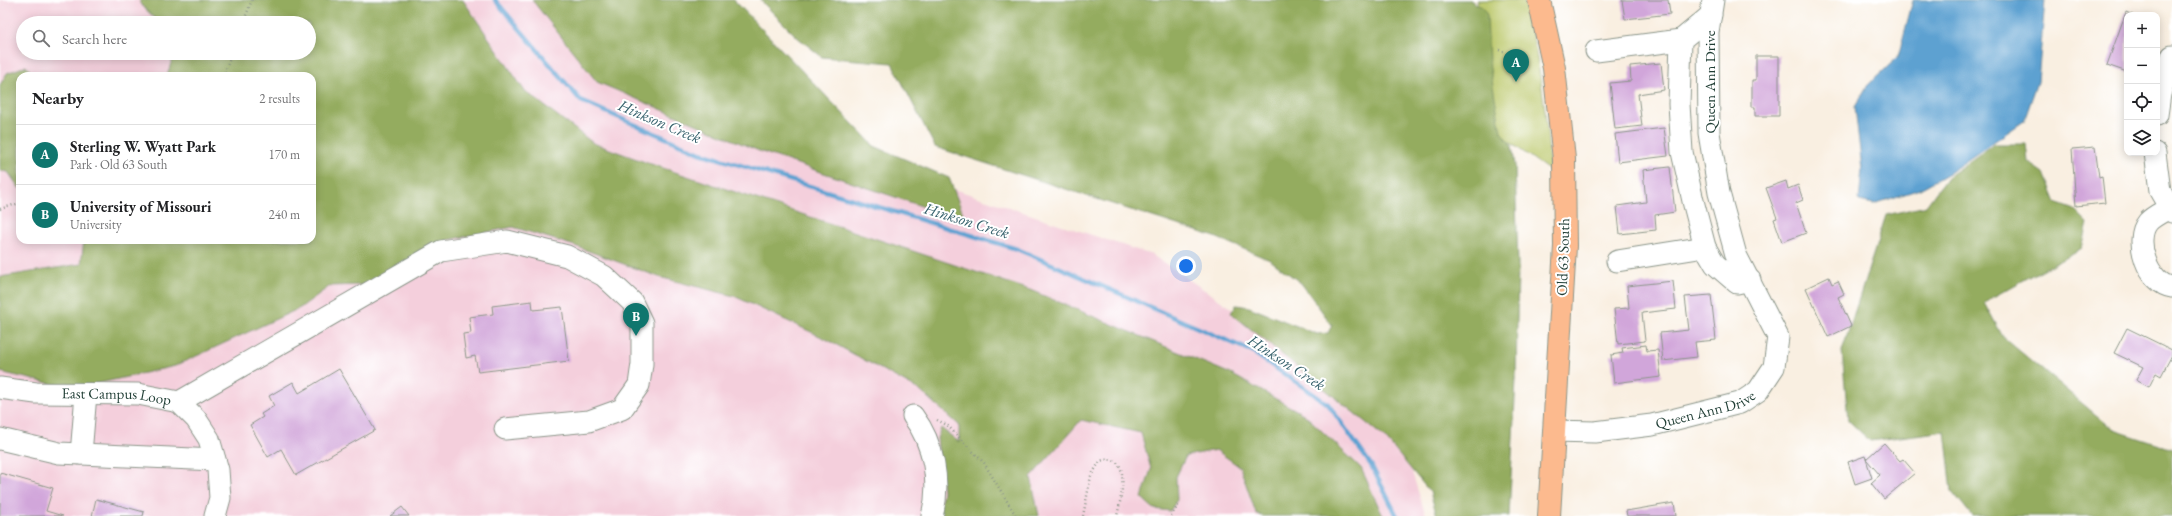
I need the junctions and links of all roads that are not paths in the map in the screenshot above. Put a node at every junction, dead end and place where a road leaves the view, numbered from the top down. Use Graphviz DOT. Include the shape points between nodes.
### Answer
graph roads {
  1 [pos="1539,0"];
  2 [pos="1712,8"];
  3 [pos="1681,40"];
  4 [pos="1596,51"];
  5 [pos="2172,56"];
  6 [pos="2160,94"];
  7 [pos="2155,156"];
  8 [pos="2171,210"];
  9 [pos="1705,247"];
  10 [pos="1617,261"];
  11 [pos="1750,280"];
  12 [pos="2172,287"];
  13 [pos="0,388"];
  14 [pos="86,394"];
  15 [pos="179,402"];
  16 [pos="915,419"];
  17 [pos="505,429"];
  18 [pos="1554,431"];
  19 [pos="0,439"];
  20 [pos="81,454"];
  21 [pos="215,460"];
  22 [pos="215,516"];
  23 [pos="932,516"];
  24 [pos="1549,516"];
  1 -- 18 [label="main road, Old 63 South" via="1554,68 1564,158 1565,246"];
  2 -- 3 [label="street"];
  2 -- 11 [label="street, Queen Ann Drive" via="1708,32 1709,133 1719,193 1736,254"];
  3 -- 4 [label="street"];
  3 -- 9 [label="street" via="1678,104 1682,152"];
  5 -- 6 [label="street"];
  7 -- 8 [label="street" via="2160,191"];
  8 -- 12 [label="street" via="2149,221 2142,235 2142,252 2149,268 2159,281"];
  9 -- 10 [label="street"];
  9 -- 11 [label="street" via="1715,264 1737,283"];
  11 -- 18 [label="street, Queen Ann Drive" via="1778,337 1774,367 1758,391 1740,403 1652,425 1595,432"];
  13 -- 14 [label="street, East Campus Loop" via="36,393"];
  14 -- 15 [label="street, East Campus Loop" via="138,394"];
  14 -- 20 [label="street"];
  15 -- 17 [label="street" via="441,251 507,241 567,256 604,276 632,302 642,323 642,364 639,386 622,409 589,421"];
  15 -- 21 [label="street, East Campus Loop" via="196,419 209,439"];
  16 -- 23 [label="street" via="931,452 935,476 935,503"];
  18 -- 24 [label="main road, Old 63 South"];
  19 -- 20 [label="street" via="59,453"];
  20 -- 21 [label="street"];
  21 -- 22 [label="street, East Campus Loop" via="220,498"];
}
